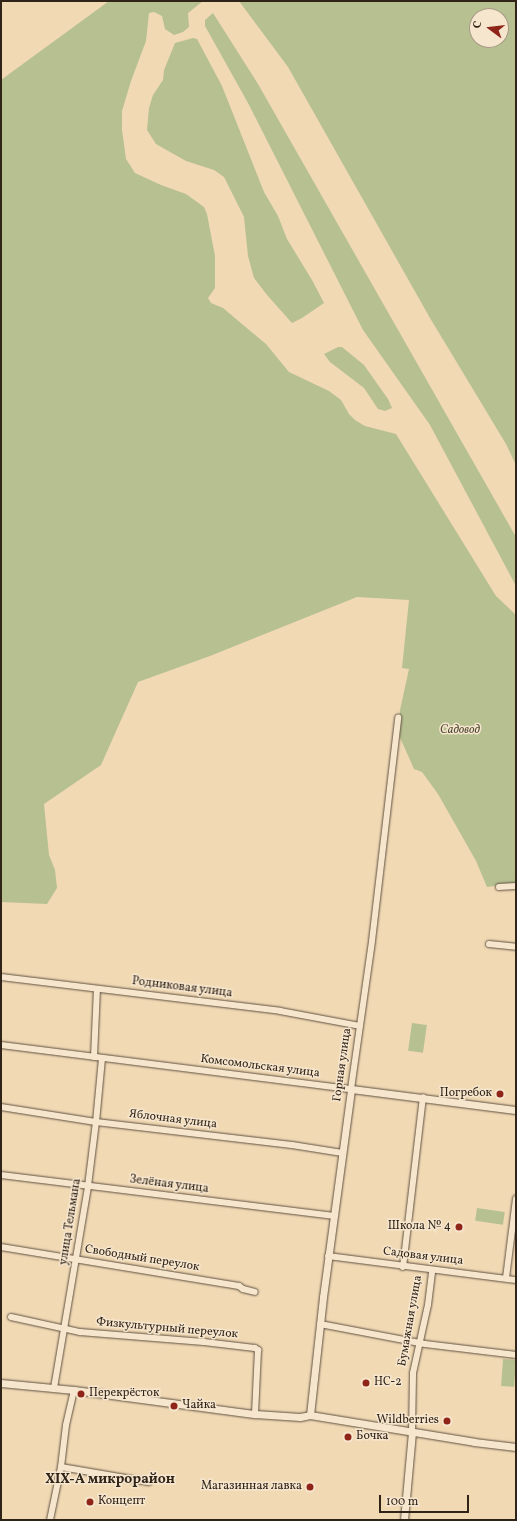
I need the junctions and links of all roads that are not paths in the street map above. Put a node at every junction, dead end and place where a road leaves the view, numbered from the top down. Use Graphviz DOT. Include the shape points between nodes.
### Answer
graph roads {
  1 [pos="398,718"];
  2 [pos="516,886"];
  3 [pos="499,887"];
  4 [pos="489,944"];
  5 [pos="516,947"];
  6 [pos="1,977"];
  7 [pos="96,989"];
  8 [pos="360,1026"];
  9 [pos="1,1045"];
  10 [pos="94,1057"];
  11 [pos="102,1058"];
  12 [pos="351,1089"];
  13 [pos="423,1098"];
  14 [pos="1,1107"];
  15 [pos="516,1110"];
  16 [pos="96,1122"];
  17 [pos="342,1153"];
  18 [pos="1,1175"];
  19 [pos="88,1186"];
  20 [pos="516,1199"];
  21 [pos="334,1216"];
  22 [pos="1,1247"];
  23 [pos="328,1256"];
  24 [pos="76,1260"];
  25 [pos="403,1267"];
  26 [pos="432,1270"];
  27 [pos="506,1278"];
  28 [pos="516,1280"];
  29 [pos="255,1292"];
  30 [pos="11,1317"];
  31 [pos="320,1324"];
  32 [pos="64,1330"];
  33 [pos="420,1342"];
  34 [pos="516,1355"];
  35 [pos="1,1383"];
  36 [pos="54,1388"];
  37 [pos="74,1390"];
  38 [pos="255,1414"];
  39 [pos="310,1415"];
  40 [pos="412,1432"];
  41 [pos="516,1447"];
  42 [pos="61,1468"];
  43 [pos="149,1482"];
  44 [pos="50,1520"];
  45 [pos="404,1520"];
  1 -- 8 [label="street, Горная улица"];
  2 -- 3 [label="street"];
  4 -- 5 [label="street"];
  6 -- 7 [label="street, Родниковая улица"];
  7 -- 8 [label="street, Родниковая улица" via="280,1011"];
  7 -- 10 [label="street"];
  8 -- 12 [label="street, Горная улица"];
  9 -- 10 [label="street, Комсомольская улица"];
  10 -- 11 [label="street, Комсомольская улица"];
  11 -- 12 [label="street, Комсомольская улица"];
  11 -- 16 [label="street, улица Тельмана"];
  12 -- 13 [label="street, Комсомольская улица"];
  12 -- 17 [label="street, Горная улица"];
  13 -- 15 [label="street, Комсомольская улица"];
  13 -- 25 [label="street"];
  14 -- 16 [label="street, Яблочная улица"];
  16 -- 17 [label="street, Яблочная улица" via="292,1144"];
  16 -- 19 [label="street, улица Тельмана"];
  17 -- 21 [label="street, Горная улица"];
  18 -- 19 [label="street, Зелёная улица"];
  19 -- 21 [label="street, Зелёная улица"];
  19 -- 24 [label="street, улица Тельмана"];
  20 -- 27 [label="street"];
  21 -- 23 [label="street, Горная улица"];
  22 -- 24 [label="street, Свободный переулок"];
  23 -- 25 [label="street, Садовая улица"];
  23 -- 31 [label="street, Горная улица"];
  24 -- 29 [label="street, Свободный переулок" via="239,1286"];
  24 -- 32 [label="street, улица Тельмана"];
  25 -- 26 [label="street, Садовая улица"];
  26 -- 27 [label="street, Садовая улица"];
  26 -- 33 [label="street, Бумажная улица"];
  27 -- 28 [label="street, Садовая улица"];
  30 -- 32 [label="street, Физкультурный переулок"];
  31 -- 33 [label="street"];
  31 -- 39 [label="street, Горная улица"];
  32 -- 36 [label="street, улица Тельмана"];
  32 -- 38 [label="street, Физкультурный переулок" via="255,1348 258,1350"];
  33 -- 34 [label="street"];
  33 -- 40 [label="street, Бумажная улица" via="413,1373"];
  35 -- 36 [label="street"];
  36 -- 37 [label="street"];
  37 -- 38 [label="street"];
  37 -- 42 [label="street"];
  38 -- 39 [label="street" via="300,1417"];
  39 -- 40 [label="street"];
  40 -- 41 [label="street"];
  40 -- 45 [label="street, Бумажная улица"];
  42 -- 43 [label="street"];
  42 -- 44 [label="street"];
}
